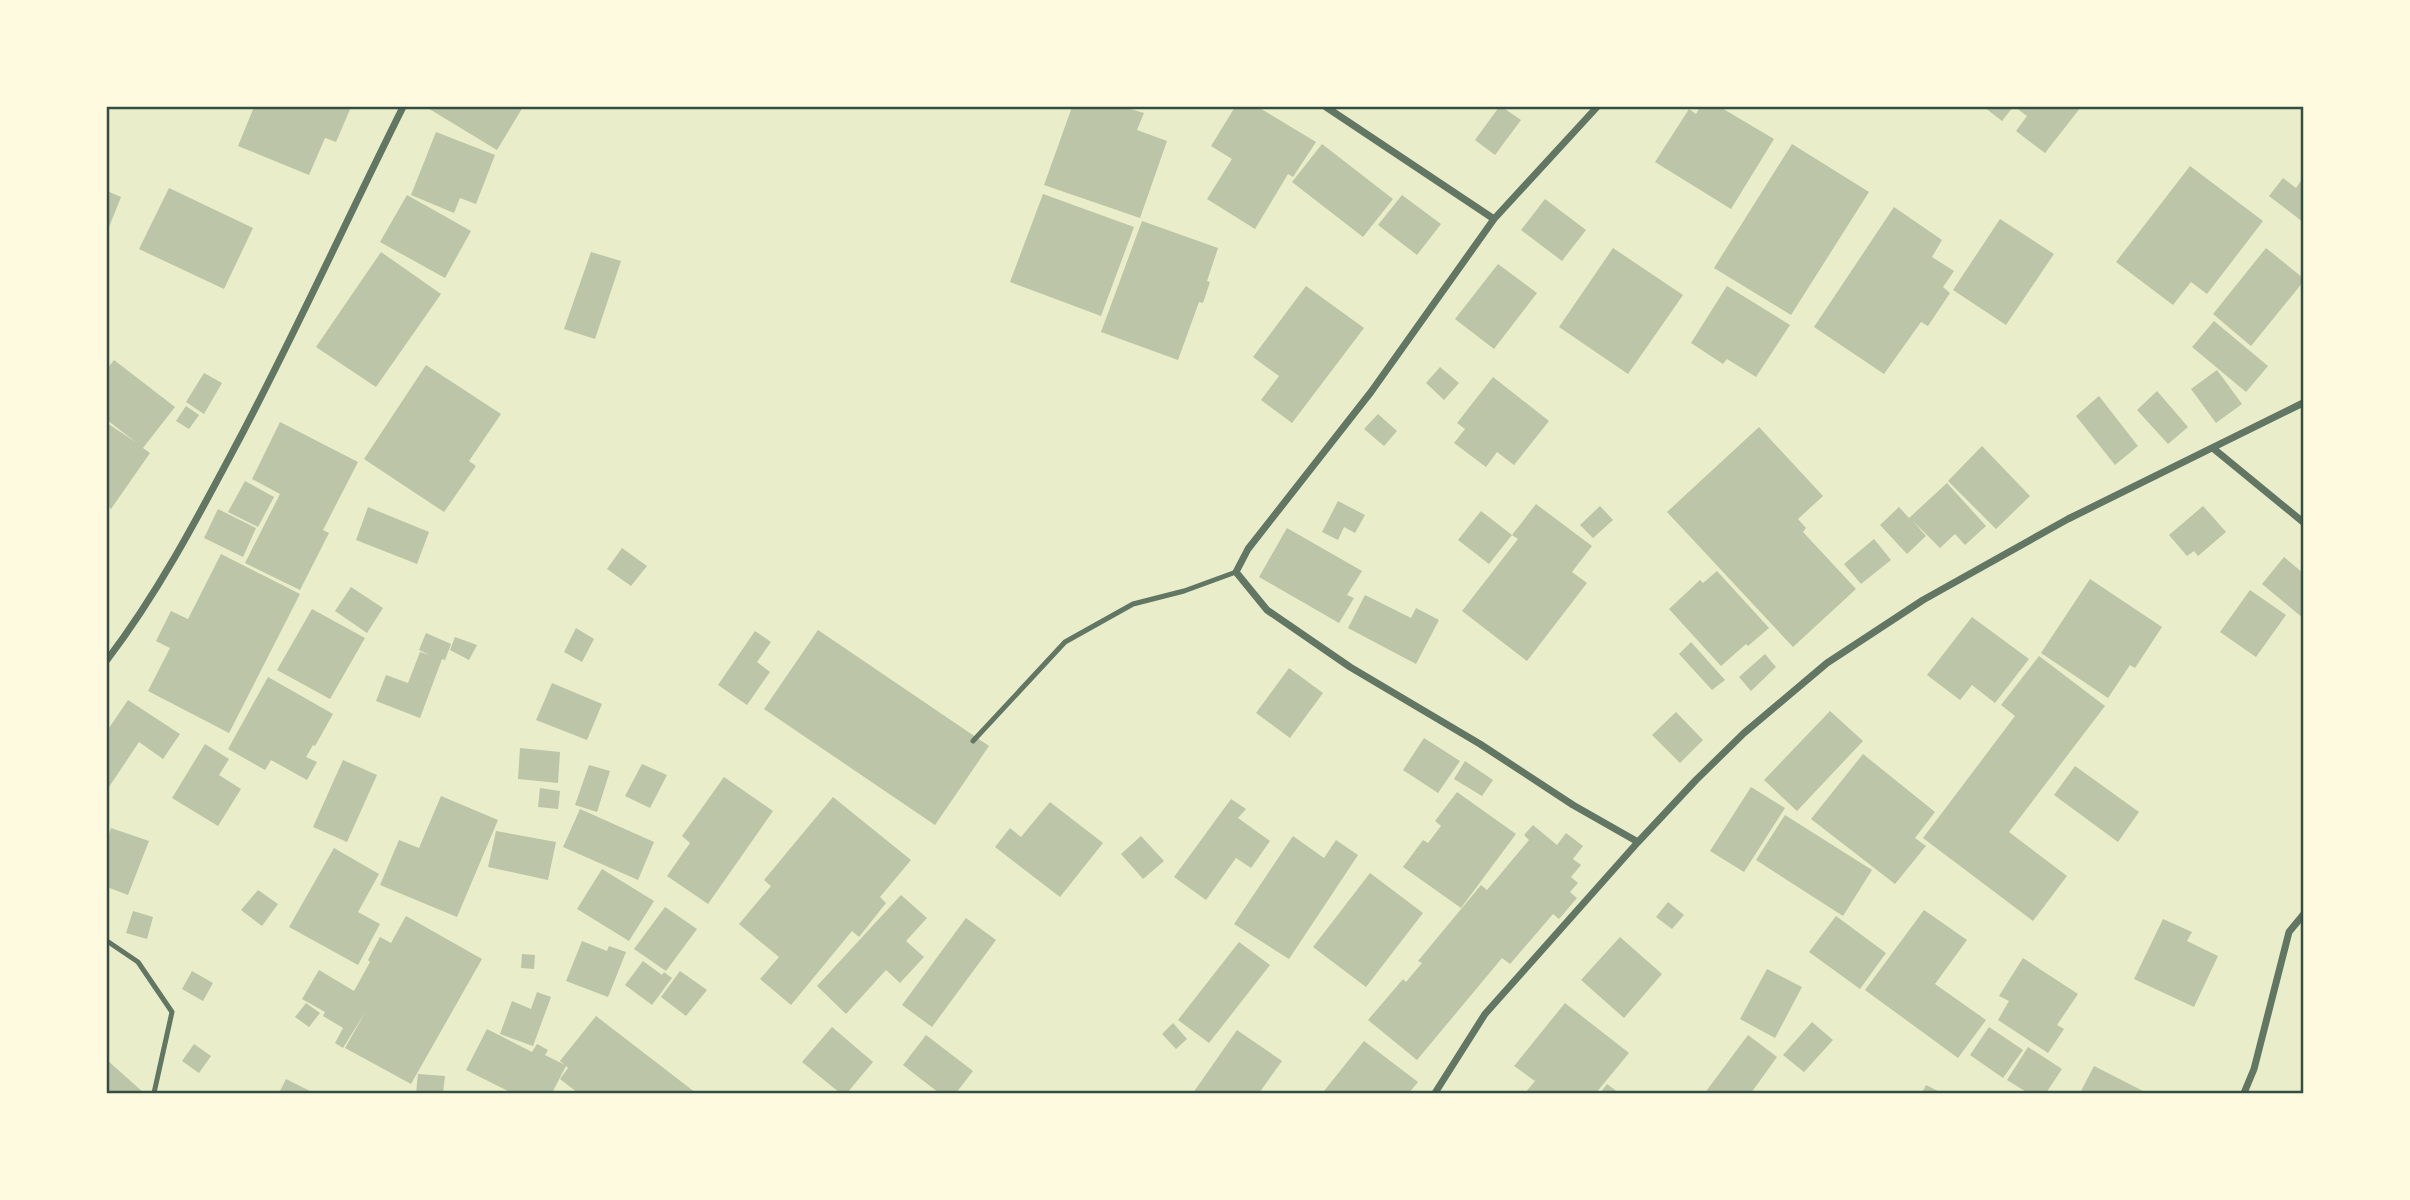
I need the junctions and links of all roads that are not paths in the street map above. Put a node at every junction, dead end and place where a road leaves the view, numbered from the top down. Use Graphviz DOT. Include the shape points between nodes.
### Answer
graph roads {
  1 [pos="403,107"];
  2 [pos="1326,107"];
  3 [pos="1597,107"];
  4 [pos="1494,219"];
  5 [pos="2303,403"];
  6 [pos="2214,449"];
  7 [pos="2303,522"];
  8 [pos="1236,572"];
  9 [pos="107,660"];
  10 [pos="973,741"];
  11 [pos="1638,842"];
  12 [pos="2303,915"];
  13 [pos="107,941"];
  14 [pos="154,1093"];
  15 [pos="1435,1093"];
  16 [pos="2244,1093"];
  1 -- 9 [label="street" via="277,369 211,493 174,561"];
  2 -- 4 [label="street"];
  3 -- 4 [label="street"];
  4 -- 8 [label="street" via="1371,392 1248,549"];
  5 -- 6 [label="street"];
  6 -- 7 [label="street"];
  6 -- 11 [label="street" via="2007,552 1827,663 1744,733"];
  8 -- 10 [label="lane" via="1133,604 1065,642"];
  8 -- 11 [label="street" via="1267,610 1350,667"];
  11 -- 15 [label="street" via="1485,1014"];
  12 -- 16 [label="street" via="2290,932"];
  13 -- 14 [label="lane" via="138,962 172,1012"];
}
